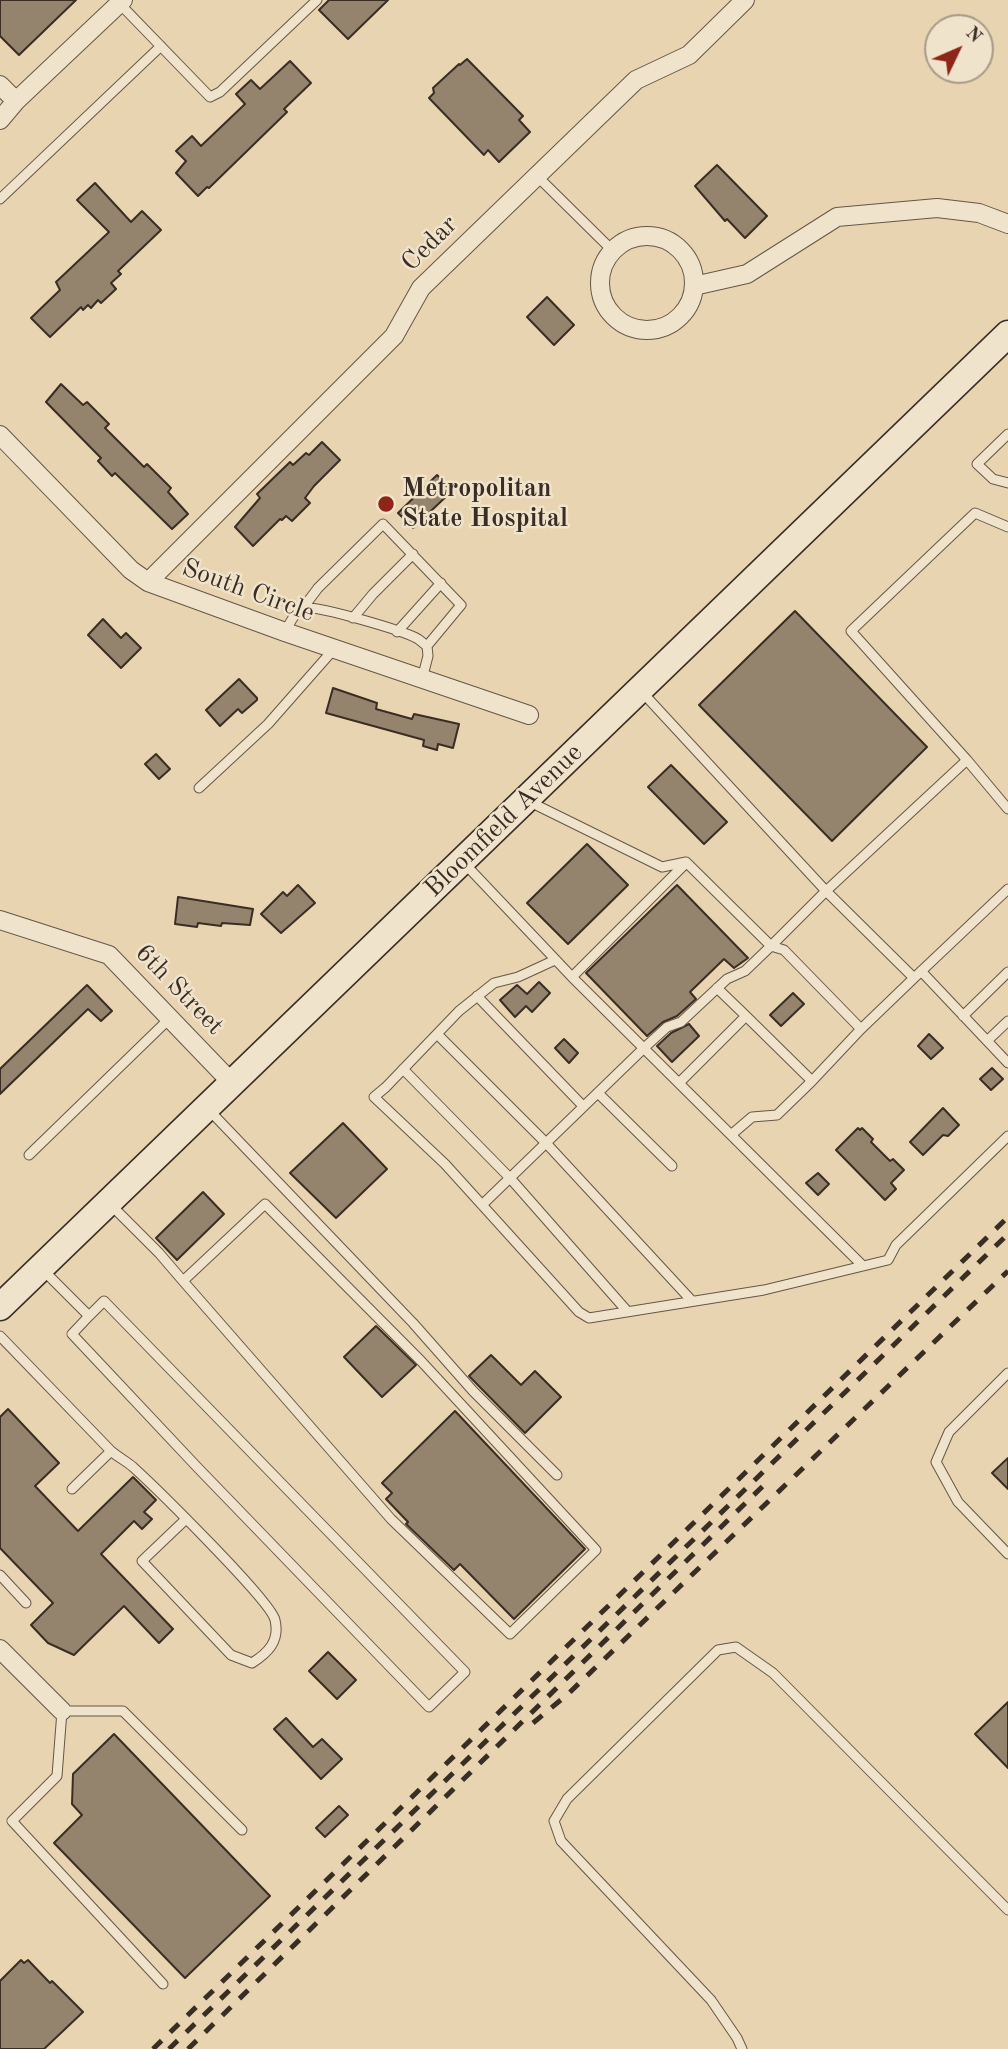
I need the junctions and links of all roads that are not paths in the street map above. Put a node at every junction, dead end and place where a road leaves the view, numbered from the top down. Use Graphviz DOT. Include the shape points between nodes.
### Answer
graph roads {
  1 [pos="317,0"];
  2 [pos="746,0"];
  3 [pos="121,2"];
  4 [pos="161,46"];
  5 [pos="0,85"];
  6 [pos="16,101"];
  7 [pos="0,120"];
  8 [pos="537,176"];
  9 [pos="0,199"];
  10 [pos="1006,221"];
  11 [pos="612,250"];
  12 [pos="694,286"];
  13 [pos="1008,335"];
  14 [pos="1008,434"];
  15 [pos="0,435"];
  16 [pos="1008,483"];
  17 [pos="1008,527"];
  18 [pos="412,554"];
  19 [pos="148,582"];
  20 [pos="441,583"];
  21 [pos="303,608"];
  22 [pos="353,618"];
  23 [pos="285,632"];
  24 [pos="397,632"];
  25 [pos="427,646"];
  26 [pos="334,649"];
  27 [pos="422,679"];
  28 [pos="640,690"];
  29 [pos="529,715"];
  30 [pos="968,760"];
  31 [pos="199,788"];
  32 [pos="526,800"];
  33 [pos="1008,810"];
  34 [pos="463,862"];
  35 [pos="686,862"];
  36 [pos="1008,889"];
  37 [pos="826,891"];
  38 [pos="0,920"];
  39 [pos="771,946"];
  40 [pos="555,960"];
  41 [pos="1008,972"];
  42 [pos="917,975"];
  43 [pos="572,977"];
  44 [pos="718,988"];
  45 [pos="477,996"];
  46 [pos="746,1016"];
  47 [pos="963,1016"];
  48 [pos="170,1018"];
  49 [pos="1008,1021"];
  50 [pos="861,1030"];
  51 [pos="437,1034"];
  52 [pos="987,1041"];
  53 [pos="643,1048"];
  54 [pos="1008,1063"];
  55 [pos="403,1069"];
  56 [pos="812,1082"];
  57 [pos="679,1083"];
  58 [pos="233,1084"];
  59 [pos="598,1093"];
  60 [pos="583,1106"];
  61 [pos="208,1109"];
  62 [pos="731,1135"];
  63 [pos="1008,1136"];
  64 [pos="545,1143"];
  65 [pos="29,1156"];
  66 [pos="672,1166"];
  67 [pos="510,1178"];
  68 [pos="108,1203"];
  69 [pos="482,1205"];
  70 [pos="863,1266"];
  71 [pos="41,1268"];
  72 [pos="183,1282"];
  73 [pos="692,1301"];
  74 [pos="0,1307"];
  75 [pos="627,1311"];
  76 [pos="89,1316"];
  77 [pos="0,1336"];
  78 [pos="1008,1373"];
  79 [pos="111,1451"];
  80 [pos="557,1475"];
  81 [pos="72,1489"];
  82 [pos="186,1520"];
  83 [pos="1008,1555"];
  84 [pos="0,1575"];
  85 [pos="26,1602"];
  86 [pos="0,1649"];
  87 [pos="62,1712"];
  88 [pos="242,1830"];
  89 [pos="1008,1910"];
  90 [pos="163,1984"];
  91 [pos="742,2049"];
  1 -- 4 [label="lane" via="210,97"];
  2 -- 8 [label="street, Cedar" via="689,55 636,80"];
  3 -- 4 [label="lane"];
  3 -- 6 [label="street"];
  4 -- 9 [label="lane"];
  5 -- 6 [label="street"];
  6 -- 7 [label="street"];
  8 -- 11 [label="lane"];
  8 -- 19 [label="street, Cedar" via="421,288 394,336"];
  10 -- 12 [label="street" via="937,208 837,217 747,274"];
  11 -- 12 [label="street" via="637,236 666,239 687,258"];
  11 -- 12 [label="street" via="599,280 601,296 621,323 652,330 668,325 691,302"];
  13 -- 28 [label="main road, Bloomfield Avenue"];
  14 -- 16 [label="lane" via="977,464 993,479"];
  15 -- 19 [label="street, South Circle"];
  17 -- 30 [label="lane" via="975,513 851,631"];
  18 -- 20 [label="lane"];
  18 -- 21 [label="lane" via="383,524"];
  18 -- 22 [label="lane"];
  19 -- 23 [label="street, South Circle"];
  20 -- 24 [label="lane"];
  20 -- 25 [label="lane" via="461,605"];
  21 -- 22 [label="lane" via="317,607"];
  21 -- 23 [label="lane"];
  22 -- 24 [label="lane"];
  23 -- 26 [label="street, South Circle"];
  24 -- 25 [label="lane"];
  25 -- 27 [label="lane"];
  26 -- 27 [label="street, South Circle"];
  26 -- 31 [label="lane" via="268,724"];
  27 -- 29 [label="street, South Circle"];
  28 -- 32 [label="main road, Bloomfield Avenue"];
  28 -- 37 [label="lane"];
  30 -- 33 [label="lane"];
  30 -- 37 [label="lane"];
  32 -- 34 [label="main road, Bloomfield Avenue"];
  32 -- 35 [label="lane" via="662,867"];
  34 -- 40 [label="lane"];
  34 -- 58 [label="main road, Bloomfield Avenue"];
  35 -- 39 [label="lane"];
  35 -- 43 [label="lane"];
  36 -- 42 [label="lane"];
  37 -- 39 [label="lane"];
  37 -- 42 [label="lane"];
  38 -- 48 [label="street, 6th Street" via="109,955"];
  39 -- 44 [label="lane" via="746,971 727,978"];
  39 -- 50 [label="lane" via="784,950"];
  40 -- 43 [label="lane"];
  40 -- 45 [label="lane" via="494,984"];
  41 -- 47 [label="lane"];
  42 -- 47 [label="lane"];
  42 -- 50 [label="lane"];
  43 -- 53 [label="lane"];
  44 -- 46 [label="lane"];
  44 -- 53 [label="lane"];
  45 -- 51 [label="lane"];
  45 -- 60 [label="lane"];
  46 -- 56 [label="lane"];
  46 -- 57 [label="lane"];
  47 -- 52 [label="lane"];
  48 -- 58 [label="street, 6th Street"];
  48 -- 65 [label="lane"];
  49 -- 52 [label="lane"];
  50 -- 56 [label="lane"];
  51 -- 55 [label="lane"];
  51 -- 64 [label="lane"];
  52 -- 54 [label="lane"];
  53 -- 57 [label="lane"];
  53 -- 59 [label="lane"];
  55 -- 67 [label="lane"];
  55 -- 69 [label="lane" via="374,1097"];
  56 -- 62 [label="lane" via="777,1115 752,1117"];
  57 -- 62 [label="lane"];
  58 -- 61 [label="main road, Bloomfield Avenue"];
  59 -- 60 [label="lane"];
  59 -- 66 [label="lane"];
  60 -- 64 [label="lane"];
  61 -- 68 [label="main road, Bloomfield Avenue"];
  61 -- 80 [label="lane"];
  62 -- 70 [label="lane"];
  63 -- 70 [label="lane" via="896,1245 888,1259"];
  64 -- 67 [label="lane"];
  64 -- 73 [label="lane"];
  67 -- 69 [label="lane"];
  67 -- 75 [label="lane"];
  68 -- 71 [label="main road, Bloomfield Avenue"];
  68 -- 72 [label="lane"];
  69 -- 75 [label="lane" via="579,1312 589,1318"];
  70 -- 73 [label="lane" via="764,1290"];
  71 -- 74 [label="main road, Bloomfield Avenue"];
  71 -- 76 [label="lane"];
  72 -- 72 [label="lane" via="391,1519 510,1634 596,1550 421,1360 265,1203"];
  73 -- 75 [label="lane"];
  76 -- 76 [label="lane" via="104,1301 465,1672 429,1707 72,1334"];
  77 -- 79 [label="lane"];
  78 -- 83 [label="lane" via="949,1432 936,1462 958,1502"];
  79 -- 81 [label="lane"];
  79 -- 82 [label="lane"];
  82 -- 82 [label="lane" via="275,1618 277,1638 266,1655 252,1663 230,1655 142,1561"];
  84 -- 85 [label="lane"];
  86 -- 87 [label="street"];
  87 -- 88 [label="lane" via="123,1711"];
  87 -- 90 [label="lane" via="57,1776 12,1821"];
  89 -- 91 [label="lane" via="773,1673 736,1647 718,1650 567,1799 554,1821 561,1841 711,2000"];
}
